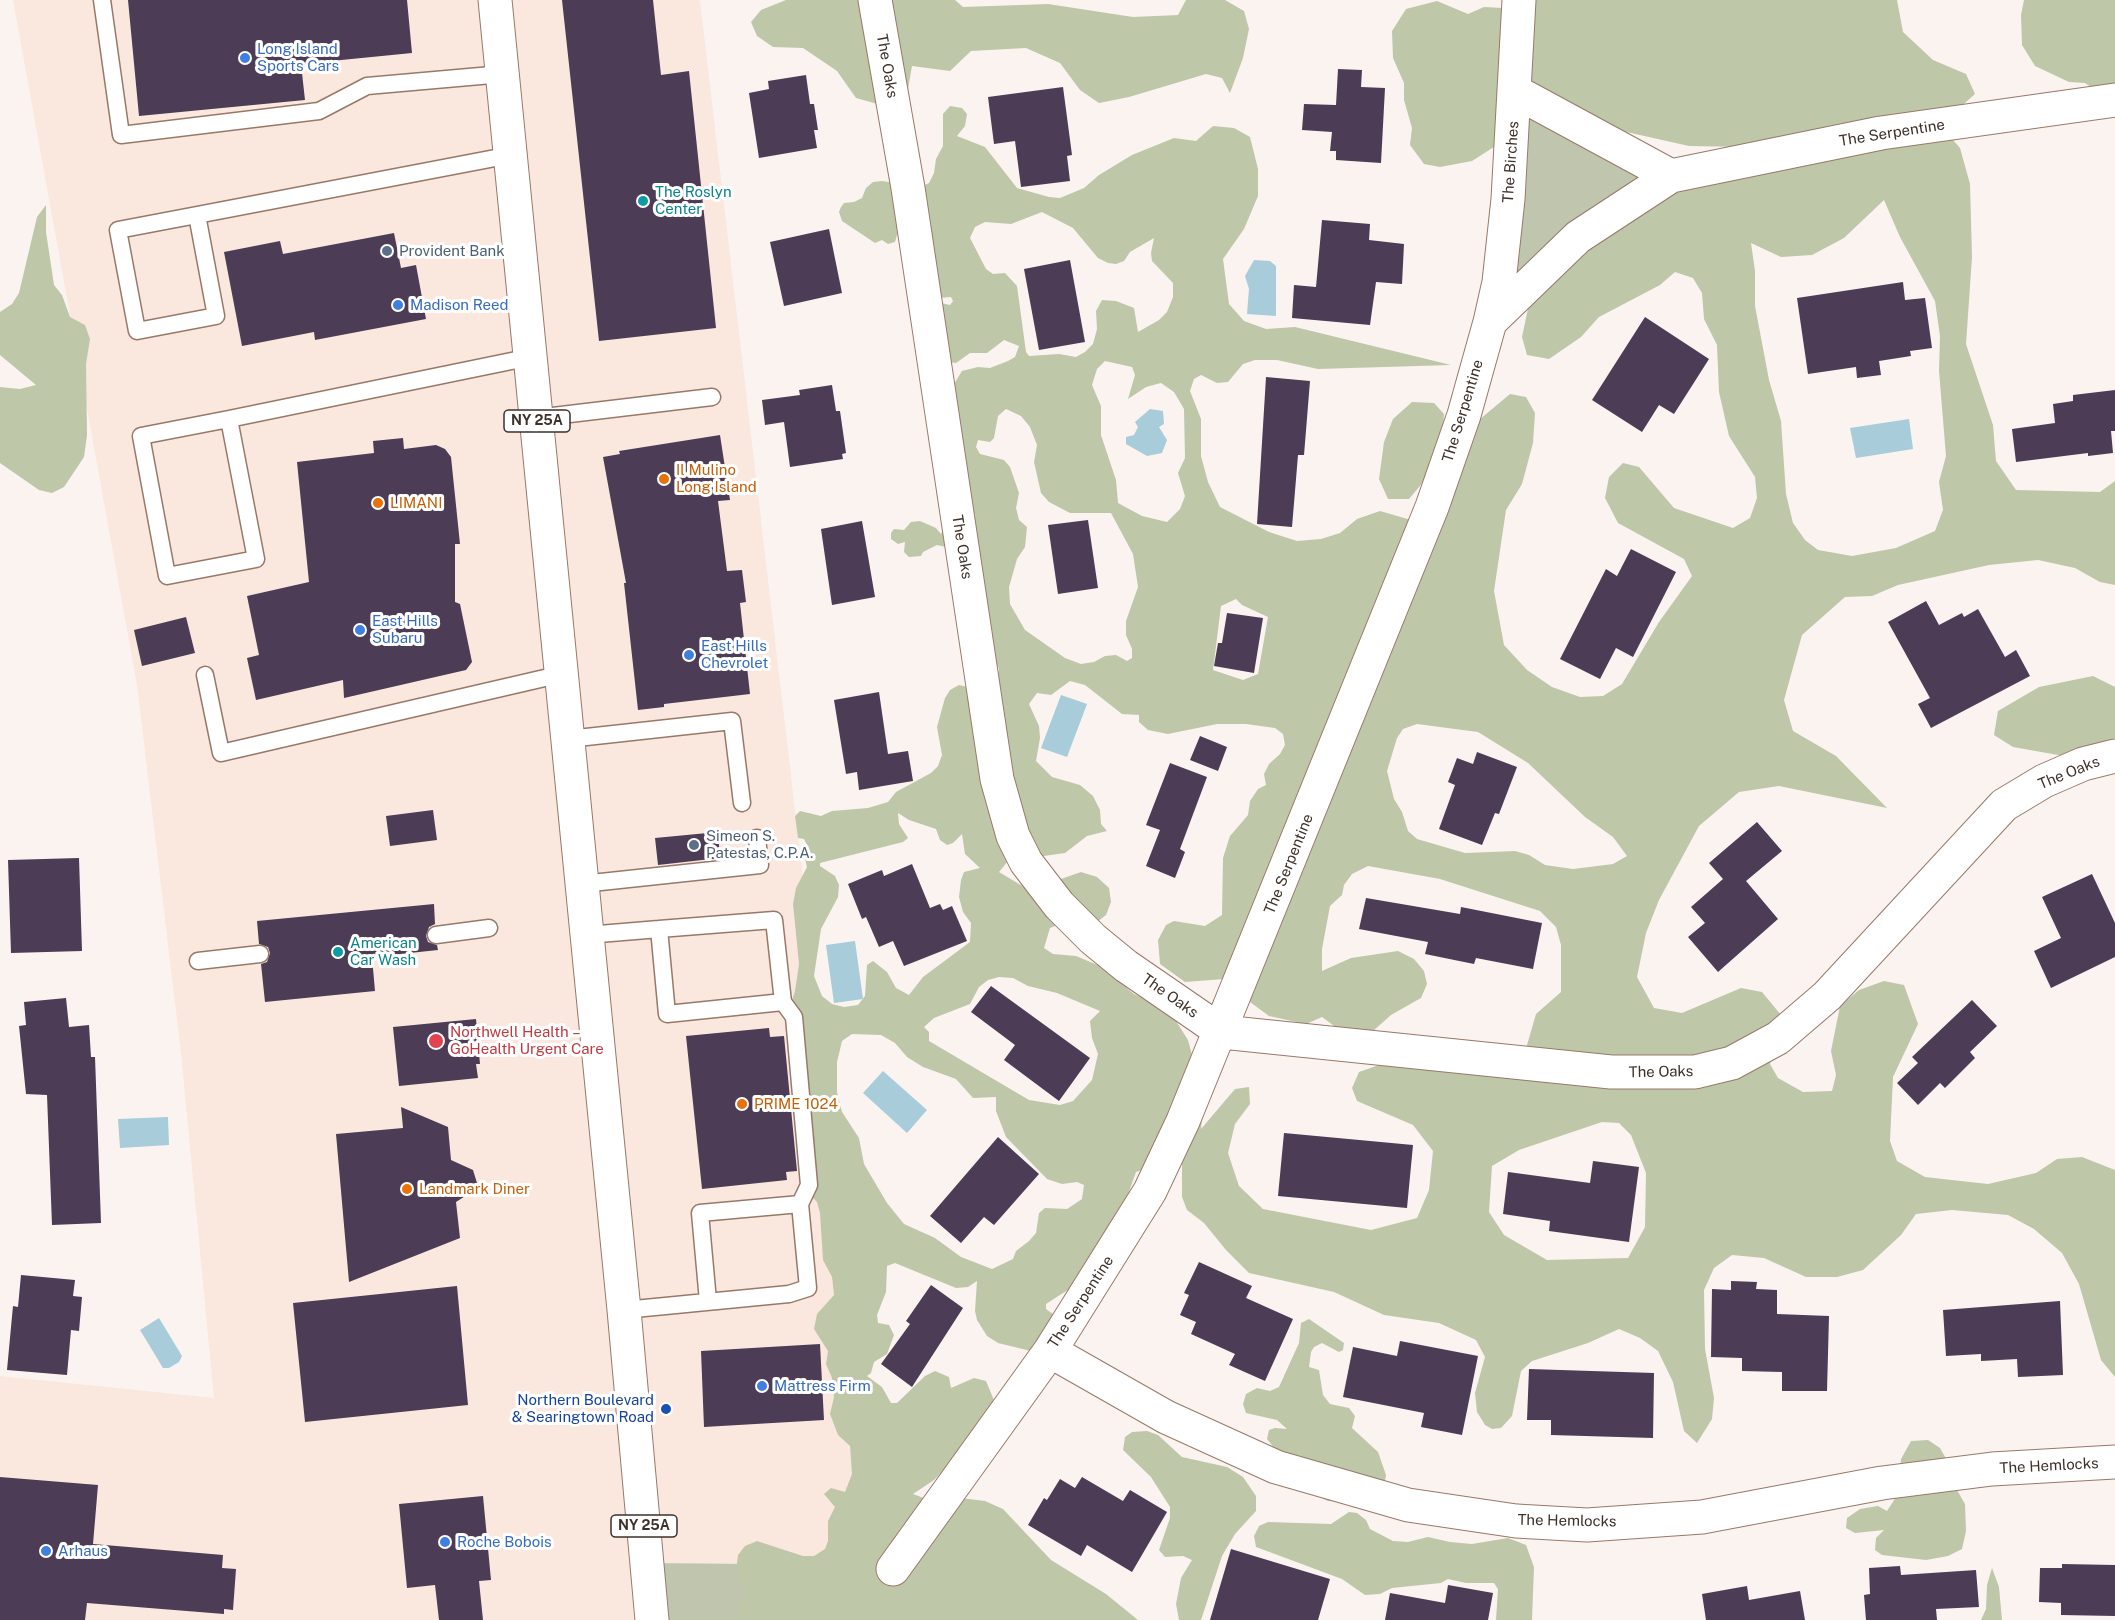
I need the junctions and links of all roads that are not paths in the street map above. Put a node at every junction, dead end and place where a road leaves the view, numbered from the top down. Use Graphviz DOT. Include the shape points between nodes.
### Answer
graph roads {
  1 [pos="102,0"];
  2 [pos="495,0"];
  3 [pos="875,0"];
  4 [pos="1519,0"];
  5 [pos="503,74"];
  6 [pos="1516,92"];
  7 [pos="2115,100"];
  8 [pos="511,155"];
  9 [pos="1671,176"];
  10 [pos="197,214"];
  11 [pos="1490,322"];
  12 [pos="531,357"];
  13 [pos="712,397"];
  14 [pos="536,418"];
  15 [pos="230,419"];
  16 [pos="562,674"];
  17 [pos="205,675"];
  18 [pos="568,739"];
  19 [pos="2115,756"];
  20 [pos="742,803"];
  21 [pos="757,838"];
  22 [pos="582,884"];
  23 [pos="489,928"];
  24 [pos="659,929"];
  25 [pos="436,935"];
  26 [pos="587,935"];
  27 [pos="260,954"];
  28 [pos="198,961"];
  29 [pos="783,1002"];
  30 [pos="1222,1032"];
  31 [pos="800,1204"];
  32 [pos="708,1301"];
  33 [pos="624,1310"];
  34 [pos="1050,1351"];
  35 [pos="2115,1462"];
  36 [pos="893,1569"];
  37 [pos="652,1620"];
  1 -- 5 [label="lane" via="121,135 319,111 366,86"];
  2 -- 5 [label="street, NY 25A"];
  3 -- 30 [label="street, The Oaks" via="908,188 997,779 1013,836 1026,862 1059,905 1093,939"];
  4 -- 6 [label="street, The Birches"];
  5 -- 8 [label="street, NY 25A"];
  6 -- 9 [label="street"];
  6 -- 11 [label="street, The Birches" via="1504,239"];
  7 -- 9 [label="street, The Serpentine" via="1881,133"];
  8 -- 10 [label="lane"];
  8 -- 12 [label="street, NY 25A"];
  9 -- 11 [label="street, The Serpentine" via="1578,237"];
  10 -- 10 [label="lane" via="118,230 137,331 216,316"];
  11 -- 30 [label="street, The Serpentine" via="1464,415 1432,507"];
  12 -- 14 [label="street, NY 25A"];
  12 -- 15 [label="lane"];
  13 -- 14 [label="lane"];
  14 -- 16 [label="street, NY 25A"];
  15 -- 15 [label="lane" via="141,436 167,576 256,558"];
  16 -- 17 [label="lane" via="220,753"];
  16 -- 18 [label="street, NY 25A"];
  18 -- 20 [label="lane" via="732,721"];
  18 -- 22 [label="street, NY 25A"];
  19 -- 30 [label="street, The Oaks" via="2083,764 2044,781 2004,806 1827,996 1778,1038 1732,1063 1695,1072 1611,1072"];
  21 -- 22 [label="lane" via="760,865"];
  22 -- 26 [label="street, NY 25A"];
  23 -- 25 [label="lane"];
  24 -- 26 [label="lane"];
  24 -- 29 [label="lane" via="774,920"];
  24 -- 29 [label="lane" via="667,1014"];
  26 -- 33 [label="street, NY 25A"];
  27 -- 28 [label="lane"];
  29 -- 31 [label="lane" via="794,1017 808,1173 809,1185"];
  30 -- 34 [label="street, The Serpentine" via="1150,1191"];
  31 -- 32 [label="lane" via="808,1288 789,1294"];
  31 -- 32 [label="lane" via="700,1213"];
  32 -- 33 [label="lane"];
  33 -- 37 [label="street, NY 25A"];
  34 -- 35 [label="street, The Hemlocks" via="1166,1417 1276,1467 1408,1505 1516,1521 1587,1525 1702,1517 1882,1483 1992,1469"];
  34 -- 36 [label="street, The Serpentine"];
}
